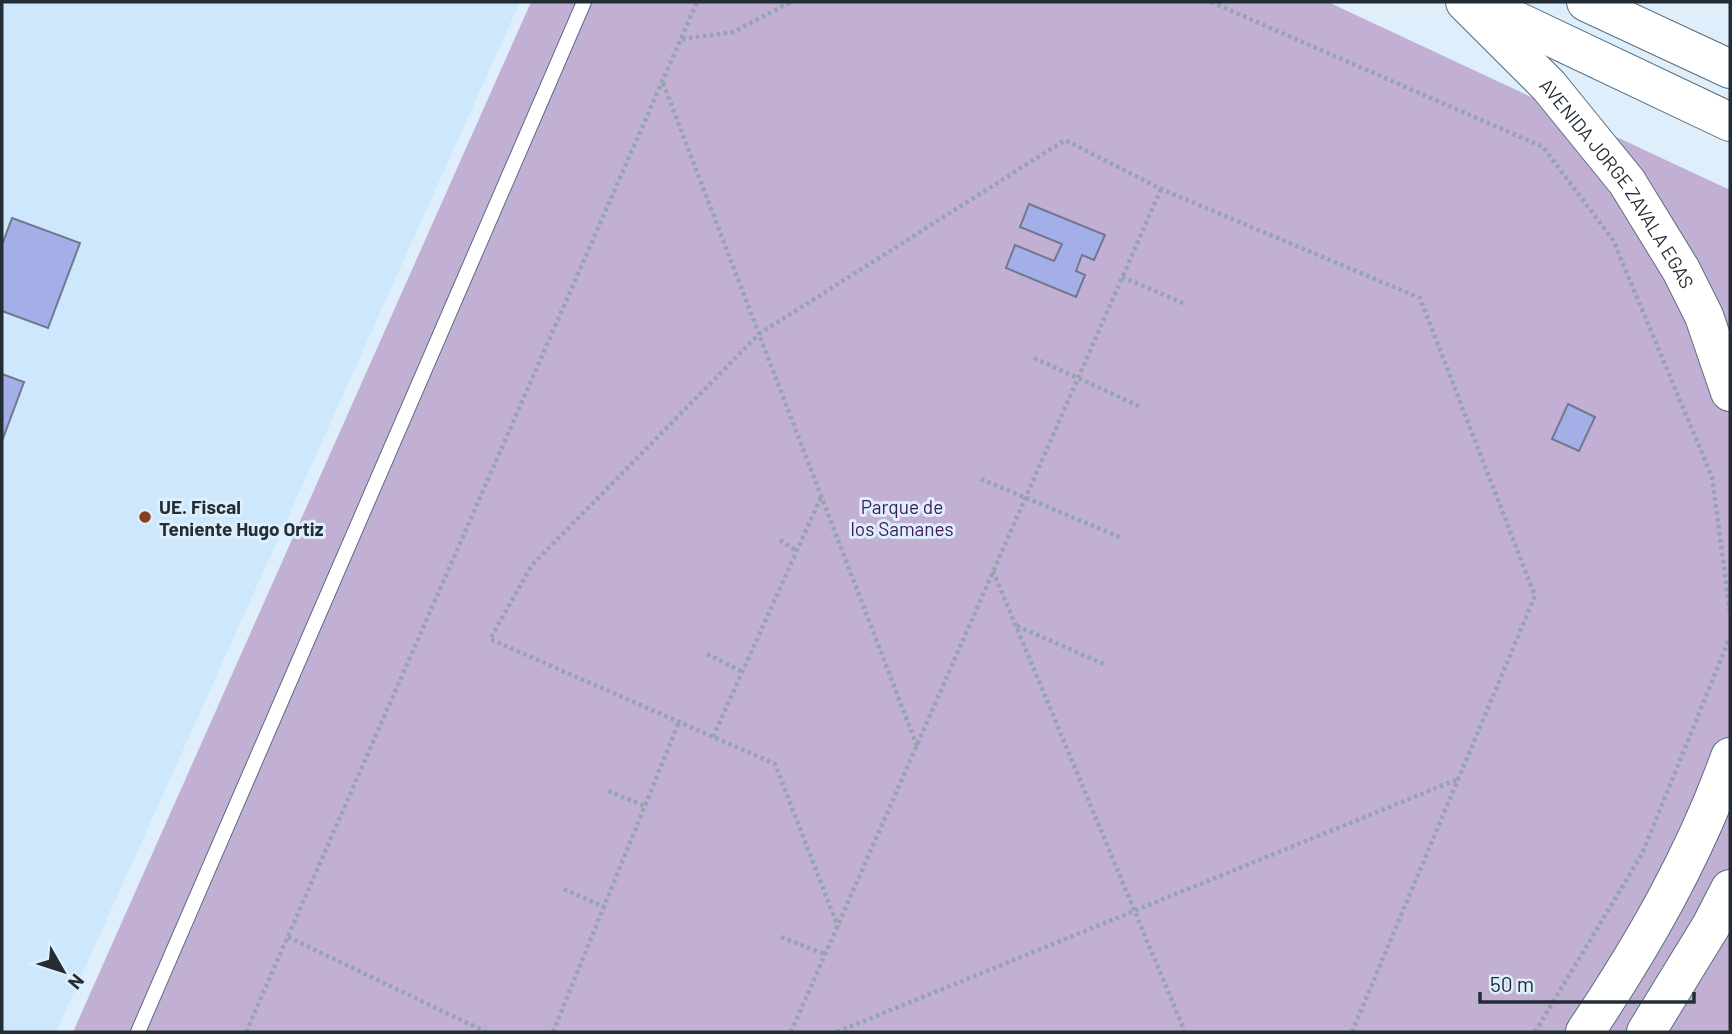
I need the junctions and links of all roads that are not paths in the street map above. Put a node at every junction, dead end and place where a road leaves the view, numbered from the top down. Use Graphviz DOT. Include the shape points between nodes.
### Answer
graph roads {
  1 [pos="584,2"];
  2 [pos="1465,2"];
  3 [pos="1477,2"];
  4 [pos="1586,2"];
  5 [pos="1730,69"];
  6 [pos="1730,122"];
  7 [pos="1730,392"];
  8 [pos="1730,757"];
  9 [pos="1730,888"];
  10 [pos="138,1032"];
  11 [pos="1585,1032"];
  12 [pos="1646,1032"];
  1 -- 10 [label="lane"];
  2 -- 7 [label="main road, AVENIDA JORGE ZAVALA EGAS" via="1549,86 1627,183 1704,316"];
  3 -- 6 [label="main road"];
  4 -- 5 [label="main road"];
  8 -- 11 [label="main road" via="1705,825 1668,900"];
  9 -- 12 [label="main road"];
}
